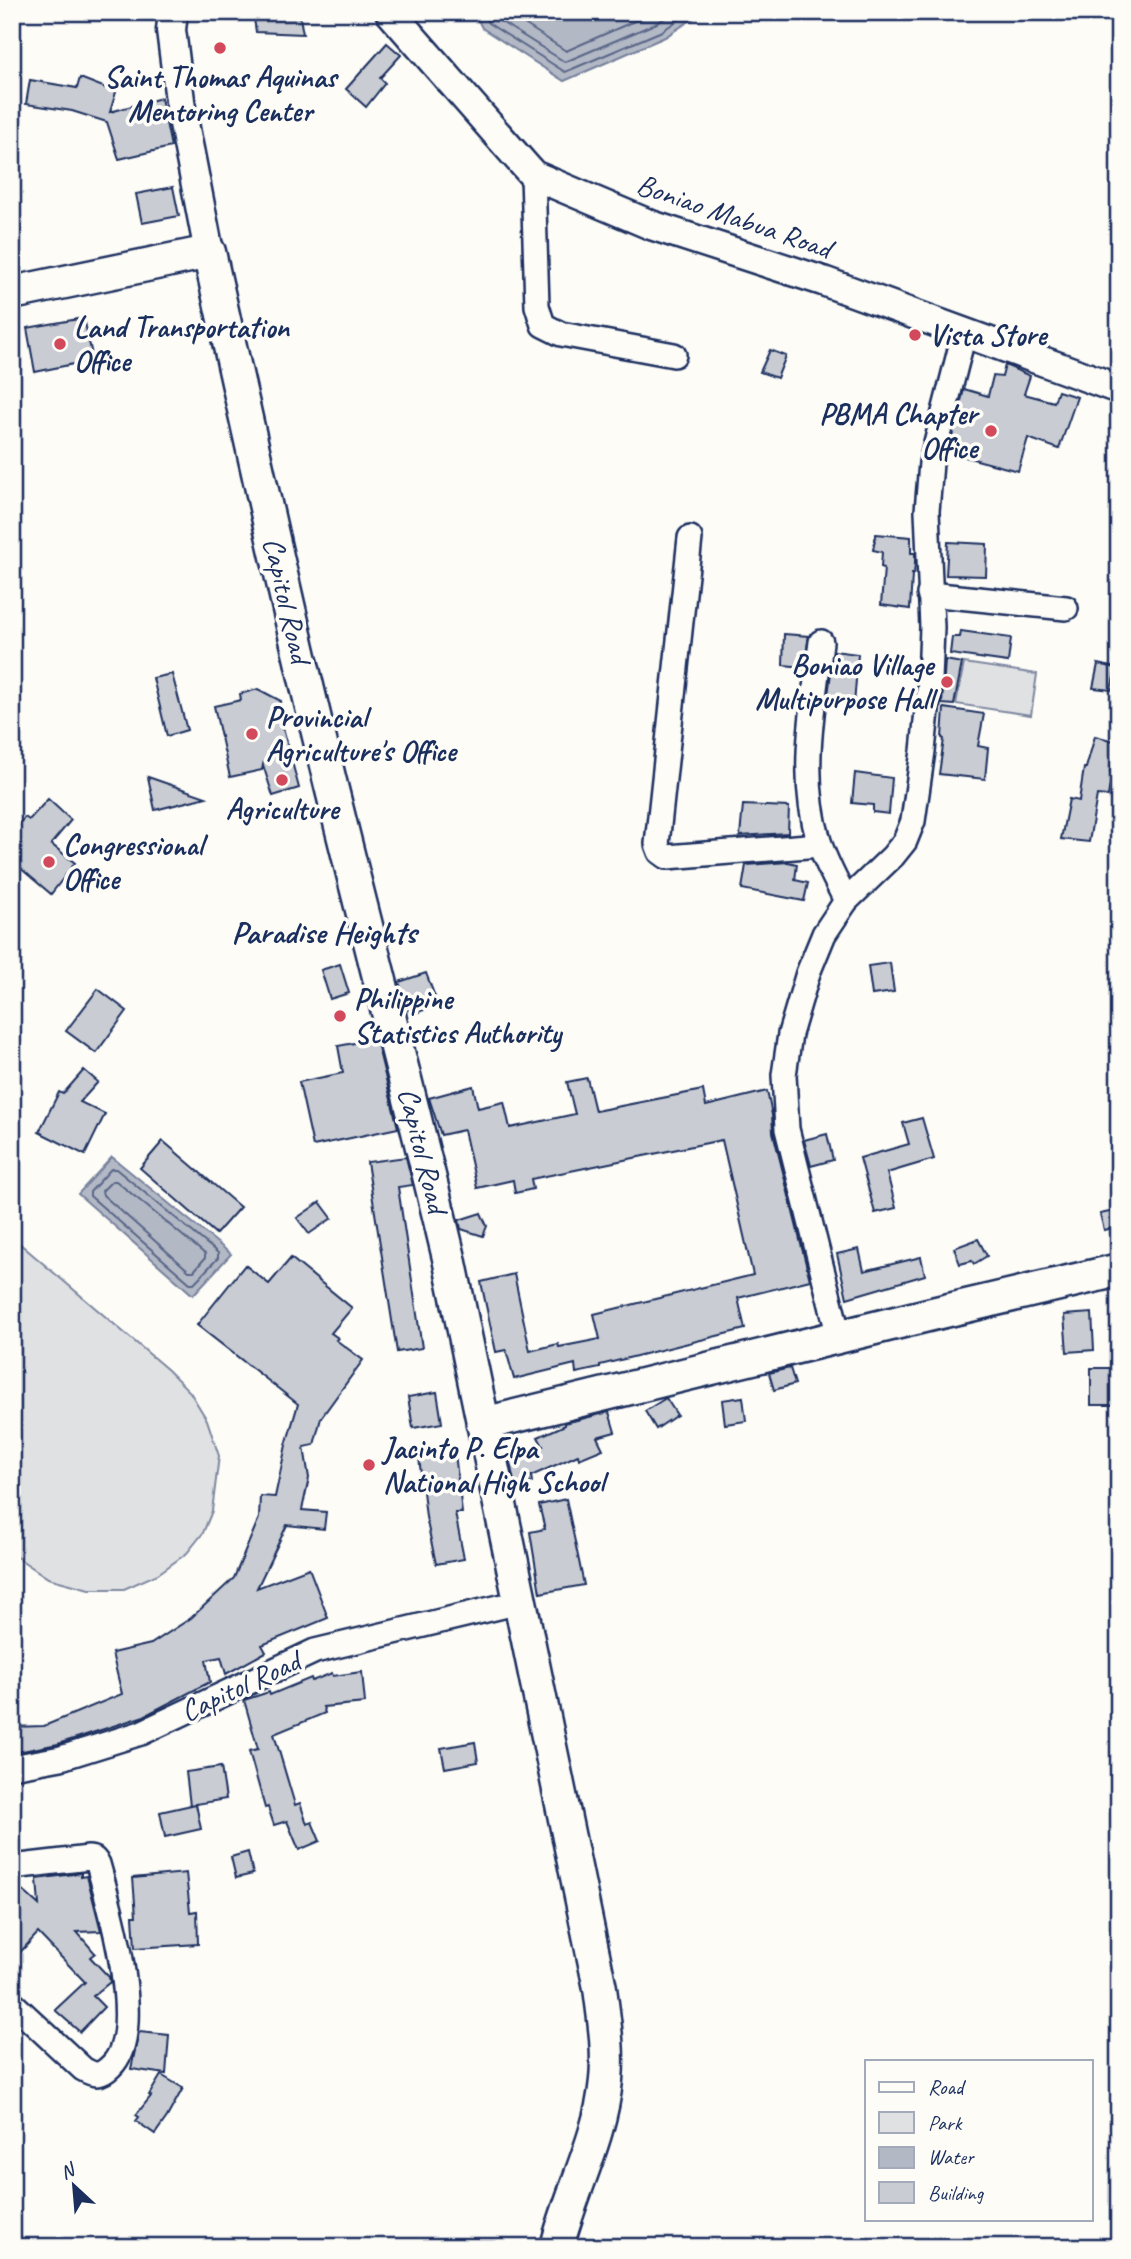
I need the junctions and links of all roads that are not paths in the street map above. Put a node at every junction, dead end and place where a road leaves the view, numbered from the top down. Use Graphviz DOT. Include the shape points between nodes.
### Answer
graph roads {
  1 [pos="173,12"];
  2 [pos="390,12"];
  3 [pos="533,175"];
  4 [pos="209,252"];
  5 [pos="12,293"];
  6 [pos="964,334"];
  7 [pos="674,355"];
  8 [pos="1119,389"];
  9 [pos="691,538"];
  10 [pos="929,594"];
  11 [pos="1066,608"];
  12 [pos="821,642"];
  13 [pos="820,845"];
  14 [pos="846,901"];
  15 [pos="1119,1270"];
  16 [pos="839,1337"];
  17 [pos="484,1424"];
  18 [pos="520,1602"];
  19 [pos="12,1767"];
  20 [pos="12,1867"];
  21 [pos="12,2003"];
  22 [pos="557,2247"];
  1 -- 4 [label="street" via="181,108"];
  2 -- 3 [label="street, Boniao Mabua Road"];
  3 -- 6 [label="street, Boniao Mabua Road" via="650,225 823,281"];
  3 -- 7 [label="street" via="537,306 543,325 561,334"];
  4 -- 5 [label="main road"];
  4 -- 17 [label="main road, Capitol Road" via="305,679 426,1158"];
  6 -- 8 [label="street, Boniao Mabua Road"];
  6 -- 10 [label="street" via="931,463"];
  9 -- 13 [label="street" via="657,844 660,852 667,857"];
  10 -- 11 [label="street"];
  10 -- 14 [label="street" via="930,681 913,821 893,856"];
  12 -- 13 [label="street" via="809,771 810,803"];
  13 -- 14 [label="street"];
  14 -- 16 [label="street" via="824,934 808,973 790,1034 785,1075 788,1129"];
  15 -- 16 [label="main road"];
  16 -- 17 [label="main road"];
  17 -- 18 [label="main road, Capitol Road"];
  18 -- 19 [label="street, Capitol Road" via="316,1651 141,1733 61,1758"];
  18 -- 22 [label="main road" via="607,2036 599,2120"];
  20 -- 21 [label="street" via="89,1858 98,1864 125,1975 127,2015 118,2060 103,2074 93,2075"];
}
